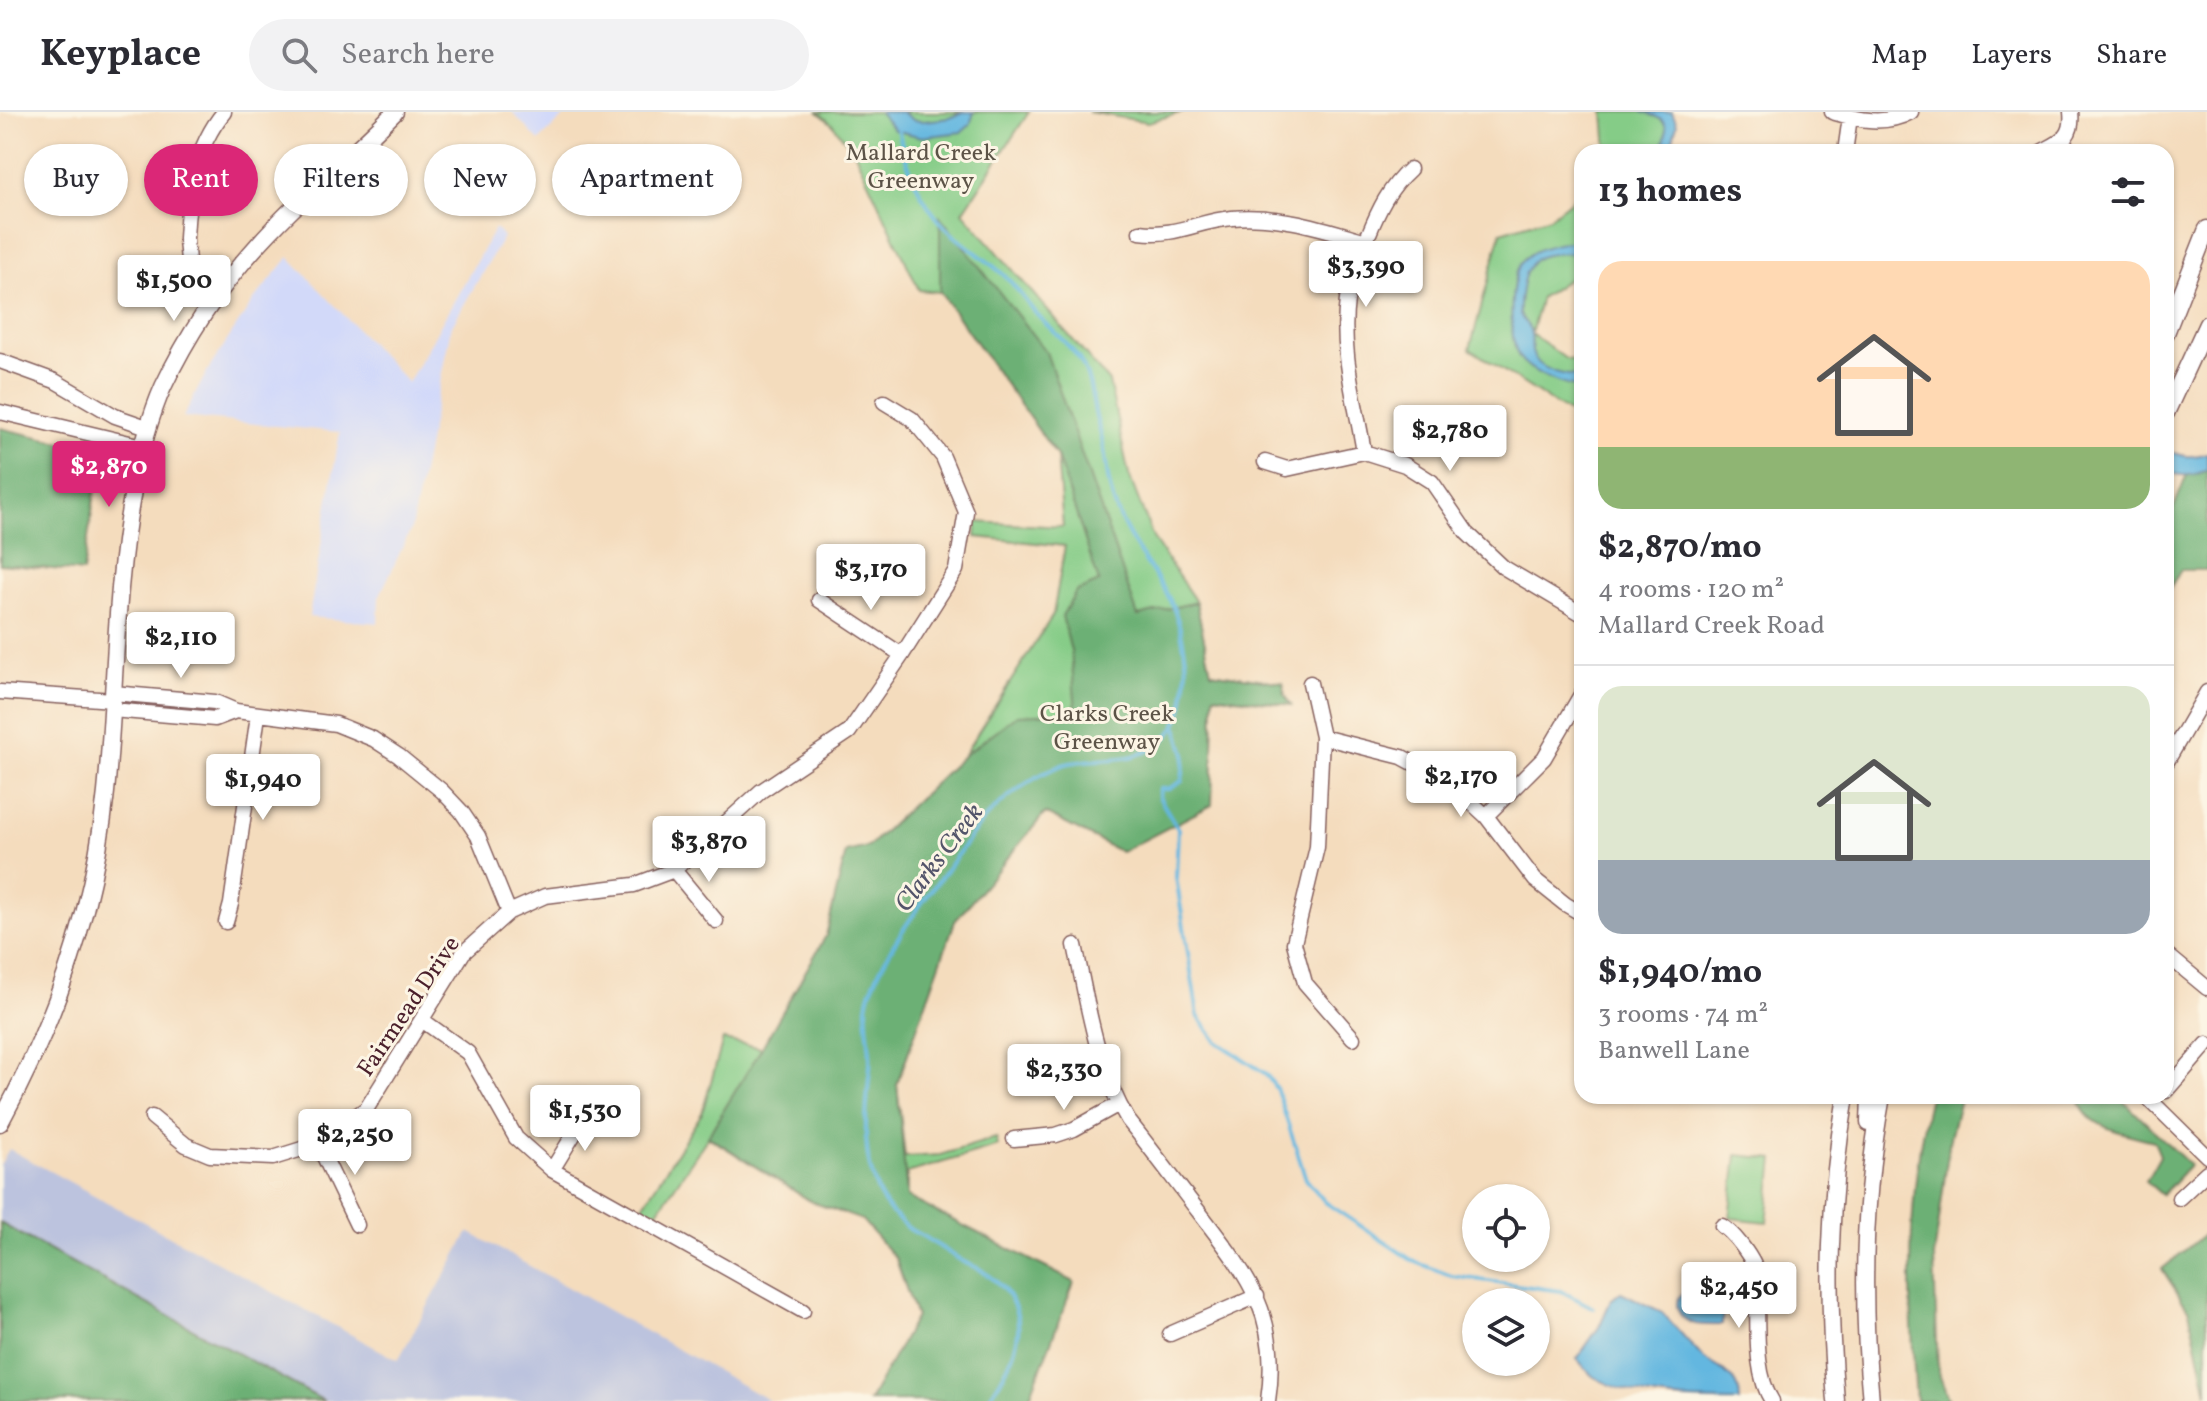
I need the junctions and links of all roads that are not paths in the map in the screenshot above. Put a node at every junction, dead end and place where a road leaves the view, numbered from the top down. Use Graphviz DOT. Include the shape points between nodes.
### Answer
graph roads {
  1 [pos="224,112"];
  2 [pos="395,112"];
  3 [pos="1832,112"];
  4 [pos="1911,112"];
  5 [pos="2071,112"];
  6 [pos="1850,117"];
  7 [pos="1846,144"];
  8 [pos="2056,144"];
  9 [pos="1410,169"];
  10 [pos="2207,229"];
  11 [pos="1140,232"];
  12 [pos="1366,241"];
  13 [pos="181,288"];
  14 [pos="2174,313"];
  15 [pos="2207,324"];
  16 [pos="0,361"];
  17 [pos="2174,396"];
  18 [pos="884,402"];
  19 [pos="0,412"];
  20 [pos="147,427"];
  21 [pos="142,446"];
  22 [pos="1364,452"];
  23 [pos="1265,462"];
  24 [pos="819,600"];
  25 [pos="1574,609"];
  26 [pos="902,655"];
  27 [pos="1310,683"];
  28 [pos="0,692"];
  29 [pos="2207,692"];
  30 [pos="113,701"];
  31 [pos="1574,707"];
  32 [pos="258,715"];
  33 [pos="1322,737"];
  34 [pos="2174,749"];
  35 [pos="1486,816"];
  36 [pos="674,870"];
  37 [pos="1574,909"];
  38 [pos="509,912"];
  39 [pos="716,921"];
  40 [pos="226,922"];
  41 [pos="1075,945"];
  42 [pos="2174,961"];
  43 [pos="2207,988"];
  44 [pos="422,1020"];
  45 [pos="1353,1038"];
  46 [pos="2207,1044"];
  47 [pos="2174,1079"];
  48 [pos="1119,1104"];
  49 [pos="1845,1104"];
  50 [pos="1870,1104"];
  51 [pos="1881,1104"];
  52 [pos="2163,1104"];
  53 [pos="585,1116"];
  54 [pos="152,1117"];
  55 [pos="0,1123"];
  56 [pos="1014,1139"];
  57 [pos="318,1144"];
  58 [pos="2207,1156"];
  59 [pos="1871,1164"];
  60 [pos="552,1170"];
  61 [pos="2207,1172"];
  62 [pos="2179,1198"];
  63 [pos="357,1225"];
  64 [pos="1724,1232"];
  65 [pos="1257,1296"];
  66 [pos="803,1311"];
  67 [pos="1170,1334"];
  68 [pos="1268,1401"];
  69 [pos="1772,1401"];
  70 [pos="1836,1401"];
  71 [pos="1871,1401"];
  1 -- 13 [label="street" via="196,167"];
  2 -- 20 [label="main road" via="242,262 194,329"];
  3 -- 6 [label="street"];
  4 -- 6 [label="street" via="1897,120"];
  5 -- 8 [label="street" via="2070,131"];
  6 -- 7 [label="street"];
  9 -- 12 [label="street" via="1386,196"];
  10 -- 14 [label="main road"];
  11 -- 12 [label="street" via="1169,233 1254,217 1306,224"];
  12 -- 22 [label="street" via="1352,276 1345,327"];
  15 -- 17 [label="main road"];
  16 -- 20 [label="street" via="55,381 115,416"];
  18 -- 26 [label="street, Fairmead Drive" via="912,419 943,457 966,512 956,570"];
  19 -- 21 [label="street"];
  20 -- 21 [label="main road"];
  21 -- 30 [label="main road" via="125,545"];
  22 -- 23 [label="street" via="1287,469"];
  22 -- 25 [label="street" via="1405,465 1432,482 1467,533 1503,567"];
  24 -- 26 [label="street"];
  26 -- 36 [label="street, Fairmead Drive" via="849,732 761,791"];
  27 -- 33 [label="street"];
  28 -- 30 [label="street"];
  29 -- 34 [label="street"];
  30 -- 32 [label="street" via="215,719 236,711"];
  30 -- 55 [label="main road" via="104,814 84,917 51,1019"];
  31 -- 35 [label="street" via="1544,758"];
  32 -- 38 [label="street" via="336,724 399,756 461,811 478,836"];
  32 -- 40 [label="street"];
  33 -- 35 [label="street" via="1402,757 1450,783"];
  33 -- 45 [label="street" via="1317,847 1294,943 1305,983"];
  35 -- 37 [label="street" via="1535,880"];
  36 -- 38 [label="street, Fairmead Drive" via="634,885 545,896"];
  36 -- 39 [label="street"];
  38 -- 44 [label="street, Fairmead Drive" via="463,953"];
  41 -- 48 [label="street" via="1101,1061"];
  42 -- 43 [label="street"];
  44 -- 57 [label="street, Fairmead Drive" via="367,1108"];
  44 -- 60 [label="street" via="468,1053 516,1138"];
  46 -- 47 [label="street"];
  48 -- 56 [label="street" via="1074,1129"];
  48 -- 65 [label="street"];
  49 -- 70 [label="main road" via="1830,1258"];
  50 -- 59 [label="main road"];
  51 -- 59 [label="main road"];
  52 -- 58 [label="street"];
  53 -- 60 [label="street"];
  54 -- 57 [label="street, Fairmead Drive" via="186,1145 210,1155 273,1158"];
  57 -- 63 [label="street"];
  59 -- 71 [label="main road" via="1864,1309"];
  60 -- 66 [label="street"];
  61 -- 62 [label="street"];
  64 -- 69 [label="street" via="1755,1267 1761,1376"];
  65 -- 67 [label="street"];
  65 -- 68 [label="street" via="1271,1349"];
}
